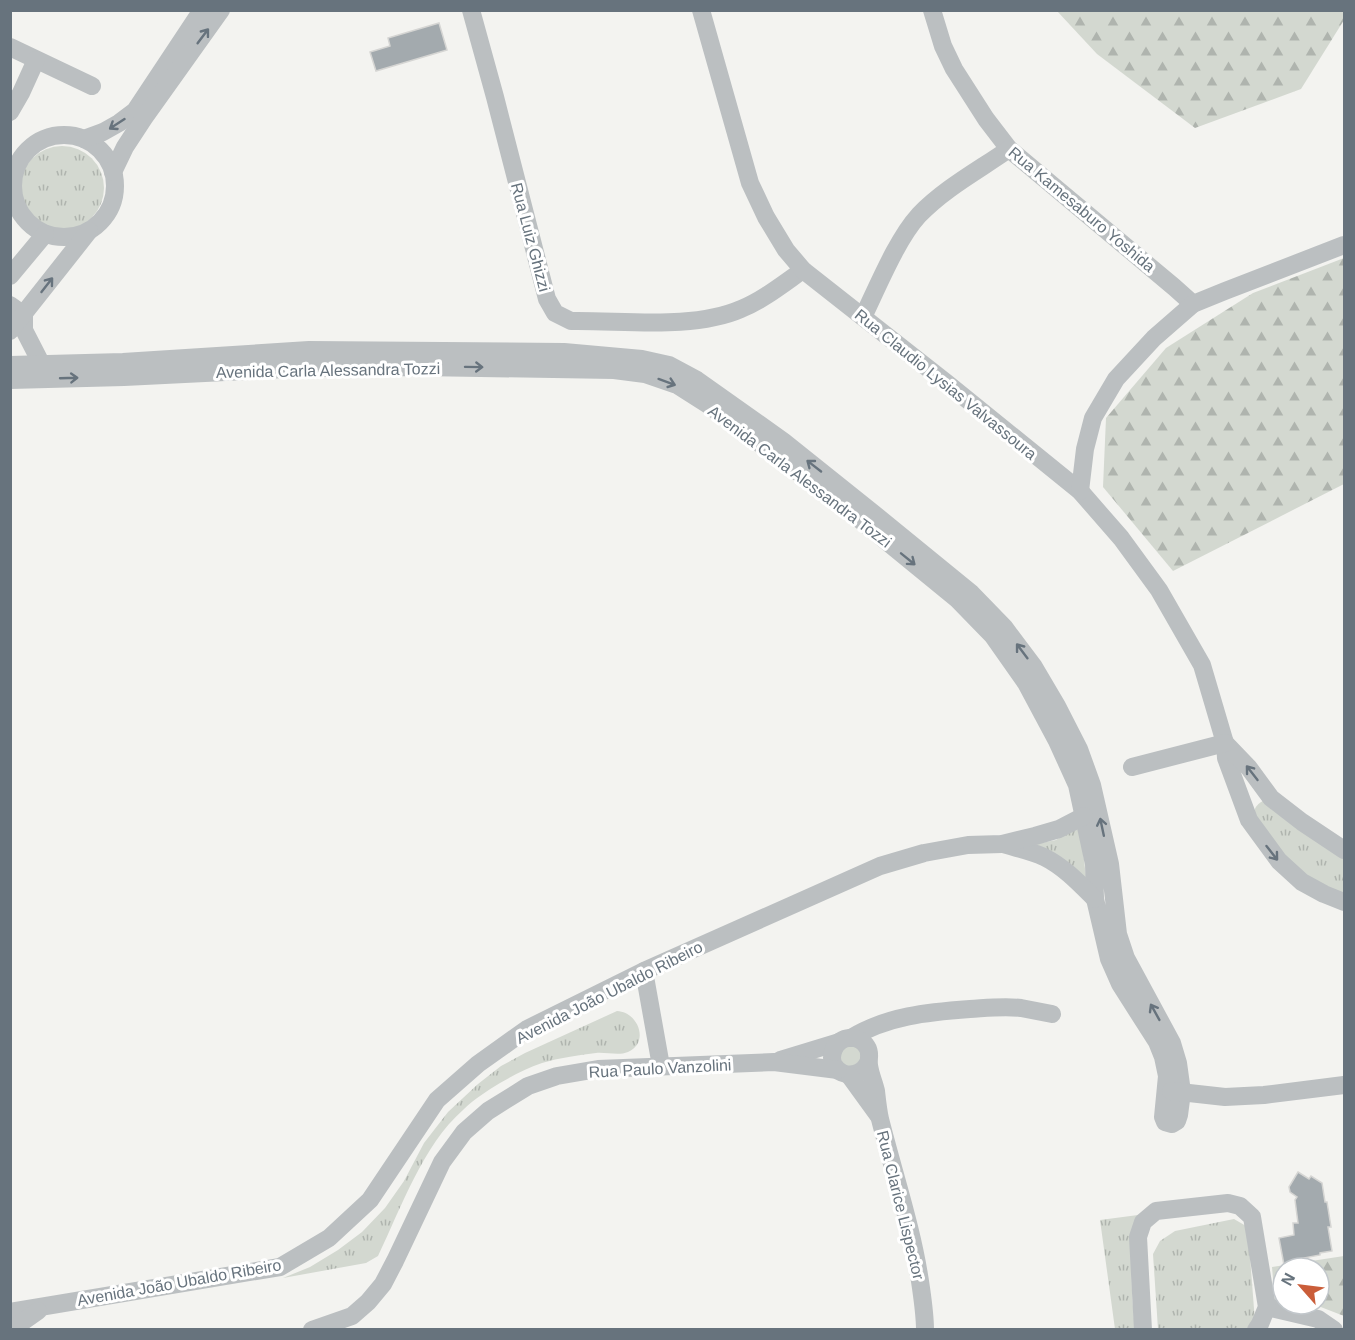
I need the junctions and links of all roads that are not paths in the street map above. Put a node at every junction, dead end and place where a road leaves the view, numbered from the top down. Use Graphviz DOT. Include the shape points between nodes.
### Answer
graph roads {
  1 [pos="202,10"];
  2 [pos="221,10"];
  3 [pos="471,10"];
  4 [pos="701,10"];
  5 [pos="932,10"];
  6 [pos="10,47"];
  7 [pos="36,60"];
  8 [pos="92,86"];
  9 [pos="10,112"];
  10 [pos="84,139"];
  11 [pos="1009,149"];
  12 [pos="113,172"];
  13 [pos="13,173"];
  14 [pos="13,202"];
  15 [pos="90,230"];
  16 [pos="45,234"];
  17 [pos="1344,245"];
  18 [pos="803,270"];
  19 [pos="10,276"];
  20 [pos="1193,304"];
  21 [pos="17,310"];
  22 [pos="863,317"];
  23 [pos="10,331"];
  24 [pos="42,364"];
  25 [pos="10,365"];
  26 [pos="10,380"];
  27 [pos="1080,491"];
  28 [pos="1225,743"];
  29 [pos="1132,767"];
  30 [pos="1271,798"];
  31 [pos="1084,816"];
  32 [pos="1249,820"];
  33 [pos="1002,844"];
  34 [pos="1344,850"];
  35 [pos="1095,899"];
  36 [pos="1344,902"];
  37 [pos="644,971"];
  38 [pos="1052,1014"];
  39 [pos="895,1019"];
  40 [pos="845,1040"];
  41 [pos="869,1060"];
  42 [pos="774,1062"];
  43 [pos="662,1066"];
  44 [pos="844,1073"];
  45 [pos="1344,1085"];
  46 [pos="1174,1091"];
  47 [pos="879,1116"];
  48 [pos="44,1307"];
  49 [pos="1267,1307"];
  50 [pos="10,1312"];
  51 [pos="11,1329"];
  52 [pos="312,1329"];
  53 [pos="925,1329"];
  54 [pos="1143,1329"];
  55 [pos="1256,1329"];
  56 [pos="1334,1329"];
  1 -- 10 [label="street, one-way" via="135,111 103,132"];
  12 -- 2 [label="street, one-way" via="144,118"];
  3 -- 18 [label="street, Rua Luiz Ghizzi" via="547,298 555,313 571,321 682,322 713,318 772,292"];
  4 -- 18 [label="street, Rua Claudio Lysias Valvassoura" via="750,183 766,218"];
  5 -- 11 [label="street, Rua Kamesaburo Yoshida" via="954,69"];
  6 -- 7 [label="street"];
  7 -- 8 [label="street"];
  7 -- 9 [label="street"];
  10 -- 12 [label="street" via="102,152"];
  10 -- 13 [label="street" via="50,137 34,145"];
  11 -- 20 [label="street, Rua Kamesaburo Yoshida"];
  11 -- 22 [label="street" via="942,194 918,216"];
  12 -- 15 [label="street" via="111,205"];
  13 -- 14 [label="street"];
  14 -- 16 [label="street" via="30,225"];
  15 -- 16 [label="street" via="75,236"];
  21 -- 15 [label="street, one-way"];
  16 -- 19 [label="street"];
  17 -- 20 [label="street"];
  18 -- 22 [label="street, Rua Claudio Lysias Valvassoura"];
  20 -- 27 [label="street" via="1116,379 1092,418"];
  21 -- 23 [label="street"];
  21 -- 24 [label="street"];
  22 -- 27 [label="street, Rua Claudio Lysias Valvassoura"];
  24 -- 25 [label="street, Avenida Carla Alessandra Tozzi"];
  46 -- 24 [label="street, Avenida Carla Alessandra Tozzi, one-way" via="1178,1063 1172,1043 1135,977 1118,934 1110,864 1092,785 1079,749 1034,667 1004,627 963,586 783,441 697,380 669,365 642,358 564,352 309,350"];
  26 -- 31 [label="street, Avenida Carla Alessandra Tozzi, one-way" via="421,367 614,370 645,374 677,385 847,509 957,599 993,636 1026,683 1057,741 1077,785"];
  27 -- 28 [label="street, Rua Claudio Lysias Valvassoura" via="1121,538 1185,634 1202,665"];
  28 -- 29 [label="street"];
  30 -- 28 [label="street, Rua Claudio Lysias Valvassoura, one-way"];
  28 -- 32 [label="street, Rua Claudio Lysias Valvassoura" via="1226,758"];
  30 -- 32 [label="street" via="1258,800"];
  30 -- 34 [label="street, Rua Claudio Lysias Valvassoura"];
  31 -- 33 [label="street, Avenida João Ubaldo Ribeiro" via="1059,829"];
  31 -- 35 [label="street, Avenida Carla Alessandra Tozzi" via="1094,864"];
  32 -- 36 [label="street, Rua Claudio Lysias Valvassoura, one-way" via="1279,861 1302,882"];
  33 -- 35 [label="street, Avenida João Ubaldo Ribeiro" via="1042,856 1061,867"];
  33 -- 37 [label="street, Avenida João Ubaldo Ribeiro" via="968,845 880,866"];
  35 -- 46 [label="street, Avenida Carla Alessandra Tozzi" via="1109,959 1157,1042"];
  37 -- 43 [label="street"];
  37 -- 48 [label="street, Avenida João Ubaldo Ribeiro" via="527,1029 478,1064 437,1100 370,1200 329,1238 280,1267"];
  38 -- 39 [label="street, Rua Paulo Vanzolini" via="994,1008 934,1011"];
  39 -- 40 [label="street, Rua Paulo Vanzolini"];
  39 -- 41 [label="street"];
  40 -- 41 [label="street" via="862,1041 869,1051"];
  40 -- 42 [label="street, Rua Paulo Vanzolini"];
  40 -- 44 [label="street" via="832,1053 834,1065"];
  41 -- 44 [label="street" via="861,1072"];
  41 -- 47 [label="street, Rua Clarice Lispector"];
  42 -- 43 [label="street, Rua Paulo Vanzolini"];
  42 -- 44 [label="street, Rua Paulo Vanzolini"];
  43 -- 52 [label="street, Rua Paulo Vanzolini" via="598,1069 557,1076 528,1086 488,1111 464,1132 442,1162 383,1284 352,1316"];
  44 -- 47 [label="street, Rua Clarice Lispector"];
  45 -- 46 [label="street" via="1225,1097"];
  47 -- 53 [label="street, Rua Clarice Lispector" via="916,1256"];
  48 -- 50 [label="street, Avenida João Ubaldo Ribeiro"];
  48 -- 51 [label="street"];
  49 -- 54 [label="street" via="1252,1217 1240,1206 1228,1203 1156,1211 1143,1222 1138,1237"];
  49 -- 55 [label="street"];
  49 -- 56 [label="street" via="1318,1319"];
}
